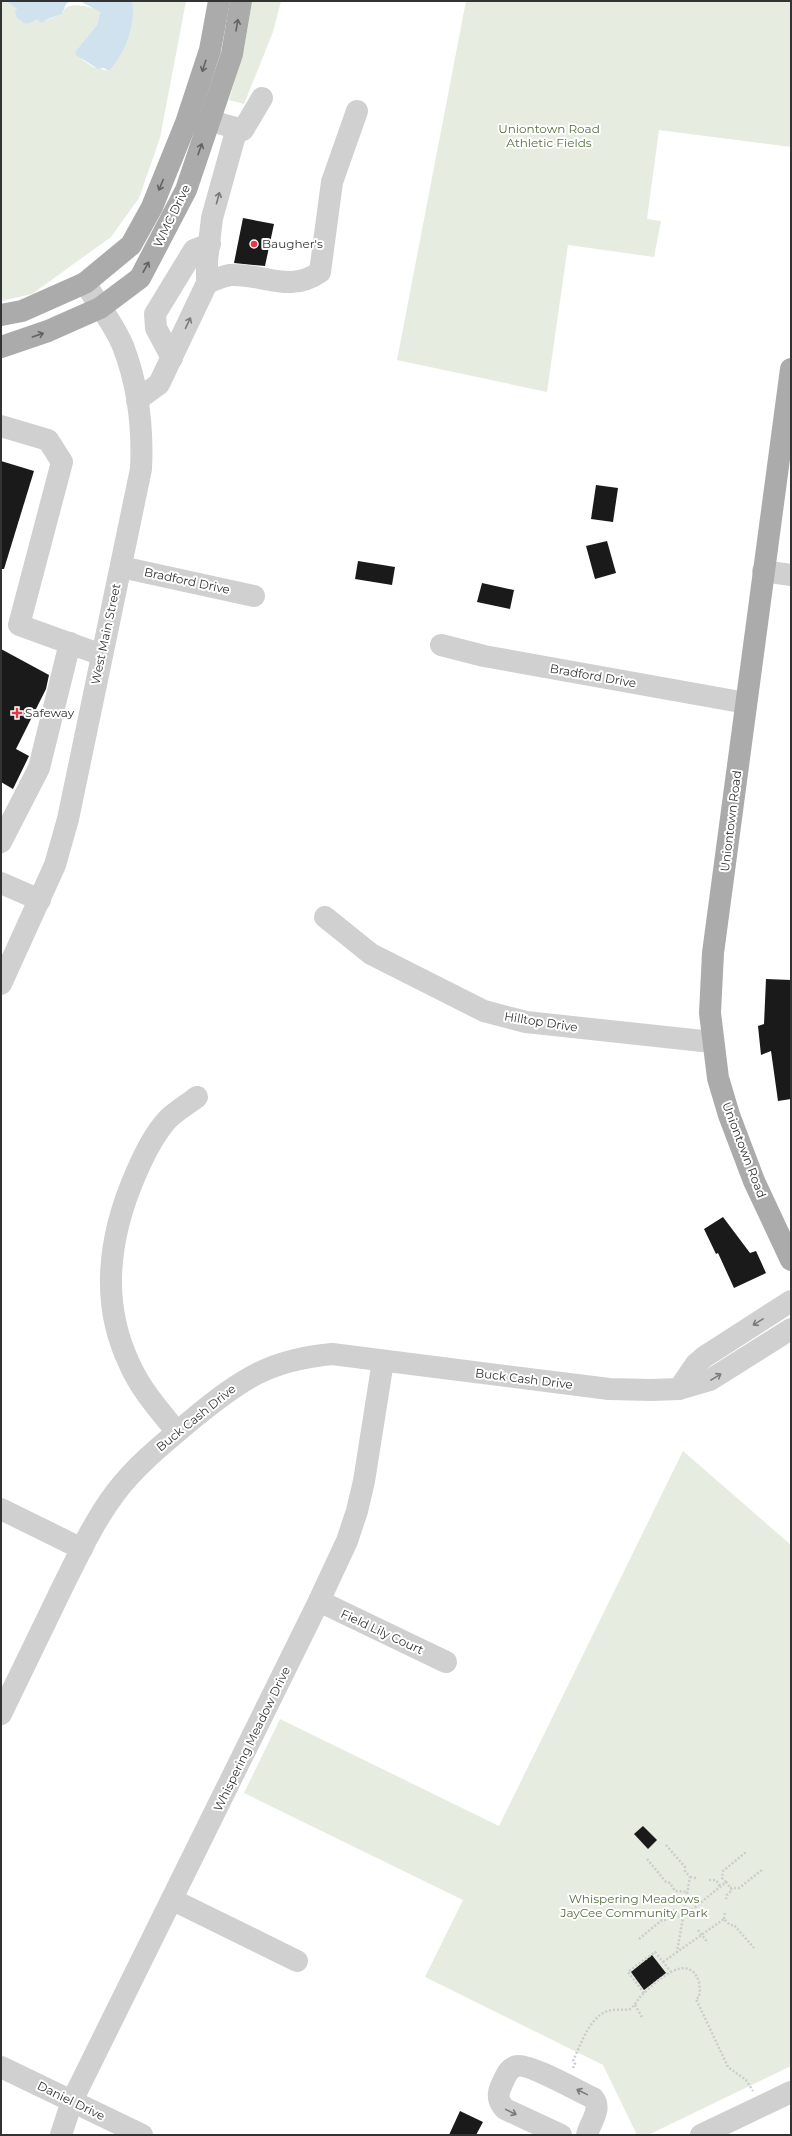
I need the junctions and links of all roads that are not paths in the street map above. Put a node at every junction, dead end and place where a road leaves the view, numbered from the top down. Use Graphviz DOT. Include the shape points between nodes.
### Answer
graph roads {
  1 [pos="219,1"];
  2 [pos="241,1"];
  3 [pos="262,98"];
  4 [pos="357,111"];
  5 [pos="210,121"];
  6 [pos="186,123"];
  7 [pos="237,128"];
  8 [pos="210,244"];
  9 [pos="207,282"];
  10 [pos="85,283"];
  11 [pos="100,308"];
  12 [pos="1,315"];
  13 [pos="1,347"];
  14 [pos="172,358"];
  15 [pos="791,369"];
  16 [pos="137,400"];
  17 [pos="1,426"];
  18 [pos="121,567"];
  19 [pos="763,572"];
  20 [pos="791,575"];
  21 [pos="254,596"];
  22 [pos="70,643"];
  23 [pos="441,644"];
  24 [pos="102,655"];
  25 [pos="746,703"];
  26 [pos="1,842"];
  27 [pos="1,883"];
  28 [pos="40,900"];
  29 [pos="325,917"];
  30 [pos="1,984"];
  31 [pos="712,1042"];
  32 [pos="197,1098"];
  33 [pos="791,1260"];
  34 [pos="791,1301"];
  35 [pos="791,1328"];
  36 [pos="384,1361"];
  37 [pos="679,1388"];
  38 [pos="177,1432"];
  39 [pos="1,1509"];
  40 [pos="82,1550"];
  41 [pos="319,1602"];
  42 [pos="446,1662"];
  43 [pos="1,1714"];
  44 [pos="173,1900"];
  45 [pos="297,1961"];
  46 [pos="1,2067"];
  47 [pos="791,2092"];
  48 [pos="72,2101"];
  49 [pos="61,2135"];
  50 [pos="142,2135"];
  51 [pos="561,2135"];
  52 [pos="587,2135"];
  53 [pos="701,2135"];
  1 -- 6 [label="main road, WMC Drive, one-way" via="210,50"];
  5 -- 2 [label="main road, WMC Drive, one-way" via="232,54"];
  3 -- 7 [label="street" via="243,130"];
  4 -- 9 [label="street" via="332,182 320,272 310,279 298,282 230,275"];
  5 -- 6 [label="street"];
  5 -- 7 [label="street"];
  11 -- 5 [label="main road, WMC Drive, one-way" via="140,278 186,190"];
  6 -- 10 [label="main road, WMC Drive, one-way" via="152,207 131,246"];
  8 -- 7 [label="street, one-way" via="212,218"];
  8 -- 9 [label="street"];
  8 -- 14 [label="street" via="194,250 155,314 156,328"];
  14 -- 9 [label="street, one-way"];
  10 -- 11 [label="street, West Main Street"];
  10 -- 12 [label="main road, WMC Drive" via="22,311"];
  13 -- 11 [label="main road, WMC Drive, one-way" via="48,331"];
  11 -- 16 [label="street, West Main Street" via="122,345"];
  14 -- 16 [label="street" via="159,384"];
  15 -- 19 [label="main road, Uniontown Road"];
  16 -- 18 [label="street, West Main Street" via="142,441 141,469"];
  17 -- 22 [label="street" via="48,440 62,462 19,625"];
  18 -- 21 [label="street, Bradford Drive"];
  18 -- 24 [label="street, West Main Street"];
  19 -- 20 [label="street"];
  19 -- 25 [label="main road, Uniontown Road"];
  22 -- 24 [label="street"];
  22 -- 26 [label="street" via="39,768"];
  23 -- 25 [label="street, Bradford Drive" via="484,656"];
  24 -- 28 [label="street, West Main Street" via="68,819 55,865"];
  25 -- 31 [label="main road, Uniontown Road" via="713,953 710,1013"];
  27 -- 28 [label="street"];
  28 -- 30 [label="street, West Main Street"];
  29 -- 31 [label="street, Hilltop Drive" via="372,954 484,1011 526,1022"];
  31 -- 33 [label="main road, Uniontown Road" via="718,1078 729,1115 754,1181"];
  32 -- 38 [label="street" via="169,1118 145,1154 122,1208 111,1259 113,1303 122,1346 141,1386"];
  34 -- 37 [label="street, one-way" via="704,1357"];
  37 -- 35 [label="street, Buck Cash Drive, one-way" via="710,1380"];
  36 -- 37 [label="street, Buck Cash Drive" via="609,1389"];
  36 -- 38 [label="street, Buck Cash Drive" via="332,1354 290,1360 266,1368 220,1396"];
  36 -- 41 [label="street, Whispering Meadow Drive" via="364,1481 356,1511"];
  38 -- 40 [label="street, Buck Cash Drive" via="135,1470 117,1491"];
  39 -- 40 [label="street"];
  40 -- 43 [label="street, Buck Cash Drive"];
  41 -- 42 [label="street, Field Lily Court"];
  41 -- 44 [label="street, Whispering Meadow Drive"];
  44 -- 45 [label="street"];
  44 -- 48 [label="street, Whispering Meadow Drive"];
  46 -- 48 [label="street, Daniel Drive"];
  47 -- 53 [label="street"];
  48 -- 49 [label="street, Whispering Meadow Drive"];
  48 -- 50 [label="street, Daniel Drive"];
  52 -- 51 [label="street, one-way" via="597,2110 597,2103 593,2098 526,2066 508,2071 499,2090 499,2101 502,2106"];
}
